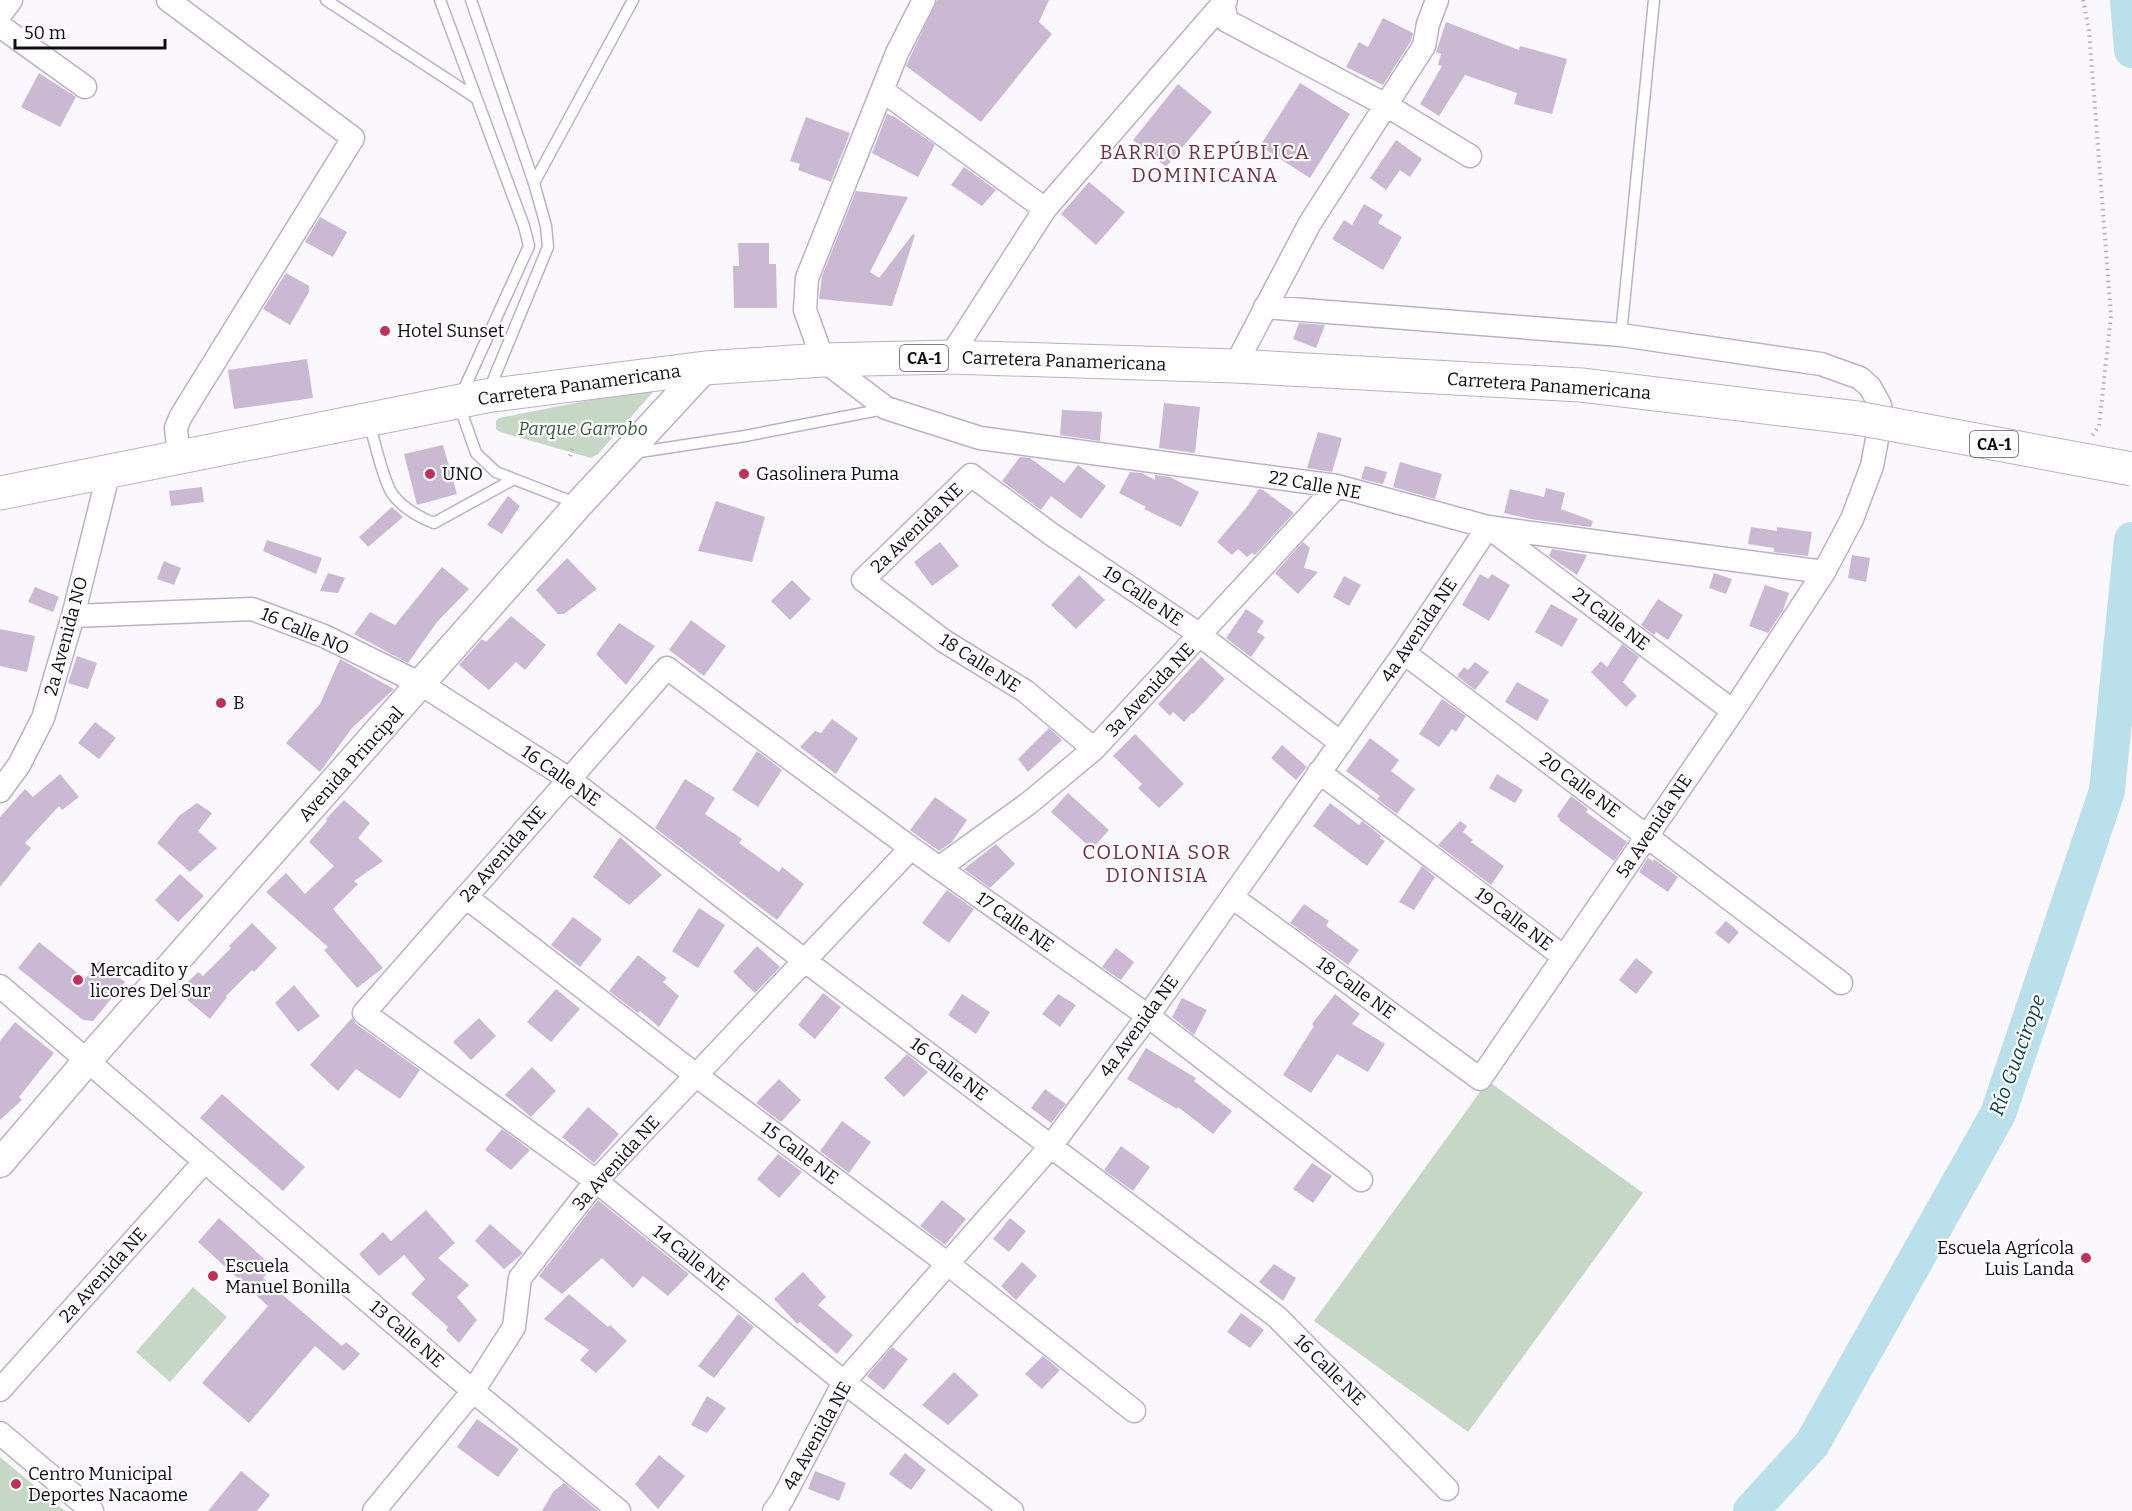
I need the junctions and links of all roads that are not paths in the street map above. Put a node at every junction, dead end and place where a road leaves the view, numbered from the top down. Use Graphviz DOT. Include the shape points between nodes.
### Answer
graph roads {
  1 [pos="11,0"];
  2 [pos="168,0"];
  3 [pos="326,0"];
  4 [pos="440,0"];
  5 [pos="471,0"];
  6 [pos="633,0"];
  7 [pos="924,0"];
  8 [pos="1437,0"];
  9 [pos="1654,0"];
  10 [pos="1224,1"];
  11 [pos="0,15"];
  12 [pos="0,26"];
  13 [pos="85,87"];
  14 [pos="883,91"];
  15 [pos="476,99"];
  16 [pos="1386,105"];
  17 [pos="1470,156"];
  18 [pos="534,183"];
  19 [pos="1045,209"];
  20 [pos="1265,307"];
  21 [pos="1620,335"];
  22 [pos="950,357"];
  23 [pos="823,360"];
  24 [pos="1235,366"];
  25 [pos="705,368"];
  26 [pos="472,399"];
  27 [pos="886,408"];
  28 [pos="368,420"];
  29 [pos="980,438"];
  30 [pos="627,454"];
  31 [pos="179,458"];
  32 [pos="2132,469"];
  33 [pos="109,471"];
  34 [pos="971,475"];
  35 [pos="514,479"];
  36 [pos="1337,486"];
  37 [pos="0,493"];
  38 [pos="579,504"];
  39 [pos="1488,527"];
  40 [pos="1824,572"];
  41 [pos="863,580"];
  42 [pos="73,616"];
  43 [pos="1200,636"];
  44 [pos="1404,653"];
  45 [pos="667,668"];
  46 [pos="421,684"];
  47 [pos="1733,711"];
  48 [pos="1341,743"];
  49 [pos="1094,749"];
  50 [pos="1319,772"];
  51 [pos="569,779"];
  52 [pos="0,790"];
  53 [pos="1647,836"];
  54 [pos="911,848"];
  55 [pos="939,868"];
  56 [pos="466,897"];
  57 [pos="1232,897"];
  58 [pos="1564,957"];
  59 [pos="804,960"];
  60 [pos="1841,983"];
  61 [pos="0,986"];
  62 [pos="364,1013"];
  63 [pos="1148,1016"];
  64 [pos="88,1060"];
  65 [pos="697,1076"];
  66 [pos="1480,1079"];
  67 [pos="1051,1146"];
  68 [pos="205,1161"];
  69 [pos="0,1163"];
  70 [pos="1361,1180"];
  71 [pos="596,1181"];
  72 [pos="948,1264"];
  73 [pos="844,1382"];
  74 [pos="0,1390"];
  75 [pos="473,1391"];
  76 [pos="1134,1411"];
  77 [pos="0,1433"];
  78 [pos="1447,1489"];
  79 [pos="92,1511"];
  80 [pos="374,1511"];
  81 [pos="619,1511"];
  82 [pos="774,1511"];
  83 [pos="1012,1511"];
  1 -- 11 [label="street"];
  2 -- 31 [label="street" via="353,138 181,416 176,428"];
  3 -- 15 [label="lane"];
  4 -- 15 [label="lane"];
  5 -- 18 [label="lane"];
  6 -- 18 [label="lane"];
  7 -- 14 [label="street"];
  8 -- 16 [label="street" via="1424,46"];
  9 -- 21 [label="lane"];
  10 -- 16 [label="street" via="1227,21"];
  10 -- 19 [label="street"];
  12 -- 13 [label="street"];
  14 -- 19 [label="street"];
  14 -- 23 [label="street" via="807,278 805,310"];
  15 -- 26 [label="lane" via="529,246"];
  16 -- 17 [label="street"];
  16 -- 20 [label="street" via="1310,223"];
  18 -- 26 [label="lane" via="548,247"];
  19 -- 22 [label="street"];
  20 -- 21 [label="street, 5a Avenida NE"];
  20 -- 24 [label="street"];
  21 -- 40 [label="street, 5a Avenida NE" via="1821,364 1850,373 1870,387 1880,405 1881,417 1872,466 1852,519"];
  22 -- 23 [label="highway, Carretera Panamericana / CA-1"];
  22 -- 24 [label="highway, Carretera Panamericana / CA-1"];
  23 -- 25 [label="highway, Carretera Panamericana / CA-1"];
  23 -- 27 [label="street, 22 Calle NE"];
  24 -- 32 [label="highway, Carretera Panamericana / CA-1, bridge" via="1581,385 1857,418"];
  25 -- 26 [label="highway, Carretera Panamericana / CA-1"];
  25 -- 30 [label="street, Avenida Principal"];
  26 -- 28 [label="highway, Carretera Panamericana / CA-1"];
  26 -- 35 [label="lane" via="476,453 496,472"];
  27 -- 29 [label="street, 22 Calle NE"];
  27 -- 30 [label="lane"];
  28 -- 31 [label="highway, Carretera Panamericana / CA-1"];
  28 -- 35 [label="lane" via="391,491 403,504 434,523"];
  29 -- 34 [label="street"];
  29 -- 36 [label="street, 22 Calle NE"];
  30 -- 38 [label="street, Avenida Principal"];
  31 -- 33 [label="highway, Carretera Panamericana / CA-1"];
  33 -- 37 [label="highway, Carretera Panamericana / CA-1"];
  33 -- 42 [label="street, 2a Avenida NO"];
  34 -- 41 [label="street, 2a Avenida NE"];
  34 -- 43 [label="street, 19 Calle NE"];
  35 -- 38 [label="lane"];
  36 -- 39 [label="street, 22 Calle NE"];
  36 -- 43 [label="street, 3a Avenida NE"];
  38 -- 46 [label="street, Avenida Principal"];
  39 -- 40 [label="street, 22 Calle NE"];
  39 -- 44 [label="street, 4a Avenida NE"];
  39 -- 47 [label="street, 21 Calle NE"];
  40 -- 47 [label="street, 5a Avenida NE"];
  41 -- 49 [label="street, 18 Calle NE" via="944,641 1024,691"];
  42 -- 46 [label="street, 16 Calle NO" via="252,609 324,636"];
  42 -- 52 [label="street, 2a Avenida NO" via="43,718 19,765"];
  43 -- 48 [label="street, 19 Calle NE"];
  43 -- 49 [label="street, 3a Avenida NE"];
  44 -- 48 [label="street, 4a Avenida NE"];
  44 -- 53 [label="street, 20 Calle NE"];
  45 -- 51 [label="street, 2a Avenida NE"];
  45 -- 54 [label="street, 17 Calle NE"];
  46 -- 51 [label="street, 16 Calle NE"];
  46 -- 64 [label="street, Avenida Principal"];
  47 -- 53 [label="street, 5a Avenida NE"];
  48 -- 50 [label="street, 4a Avenida NE"];
  49 -- 55 [label="street, 3a Avenida NE" via="1029,803"];
  50 -- 57 [label="street, 4a Avenida NE"];
  50 -- 58 [label="street, 19 Calle NE"];
  51 -- 56 [label="street, 2a Avenida NE"];
  51 -- 59 [label="street, 16 Calle NE"];
  53 -- 58 [label="street, 5a Avenida NE"];
  53 -- 60 [label="street, 20 Calle NE"];
  54 -- 55 [label="street, 17 Calle NE"];
  54 -- 59 [label="street, 3a Avenida NE"];
  55 -- 63 [label="street, 17 Calle NE"];
  56 -- 62 [label="street, 2a Avenida NE"];
  56 -- 65 [label="street, 15 Calle NE"];
  57 -- 63 [label="street, 4a Avenida NE"];
  57 -- 66 [label="street, 18 Calle NE"];
  58 -- 66 [label="street, 5a Avenida NE"];
  59 -- 65 [label="street, 3a Avenida NE"];
  59 -- 67 [label="street, 16 Calle NE"];
  61 -- 64 [label="street, 13 Calle NE"];
  62 -- 71 [label="street, 14 Calle NE"];
  63 -- 67 [label="street, 4a Avenida NE"];
  63 -- 70 [label="street, 17 Calle NE"];
  64 -- 68 [label="street, 13 Calle NE"];
  64 -- 69 [label="street, Avenida Principal"];
  65 -- 71 [label="street, 3a Avenida NE"];
  65 -- 72 [label="street, 15 Calle NE"];
  67 -- 72 [label="street, 4a Avenida NE"];
  67 -- 78 [label="street, 16 Calle NE" via="1277,1317"];
  68 -- 74 [label="street, 2a Avenida NE"];
  68 -- 75 [label="street, 13 Calle NE"];
  71 -- 73 [label="street, 14 Calle NE"];
  71 -- 75 [label="street, 3a Avenida NE" via="520,1278 514,1327"];
  72 -- 73 [label="street, 4a Avenida NE"];
  72 -- 76 [label="street, 15 Calle NE"];
  73 -- 82 [label="street, 4a Avenida NE"];
  73 -- 83 [label="street, 14 Calle NE"];
  75 -- 80 [label="street, 3a Avenida NE"];
  75 -- 81 [label="street, 13 Calle NE"];
  77 -- 79 [label="street"];
}
